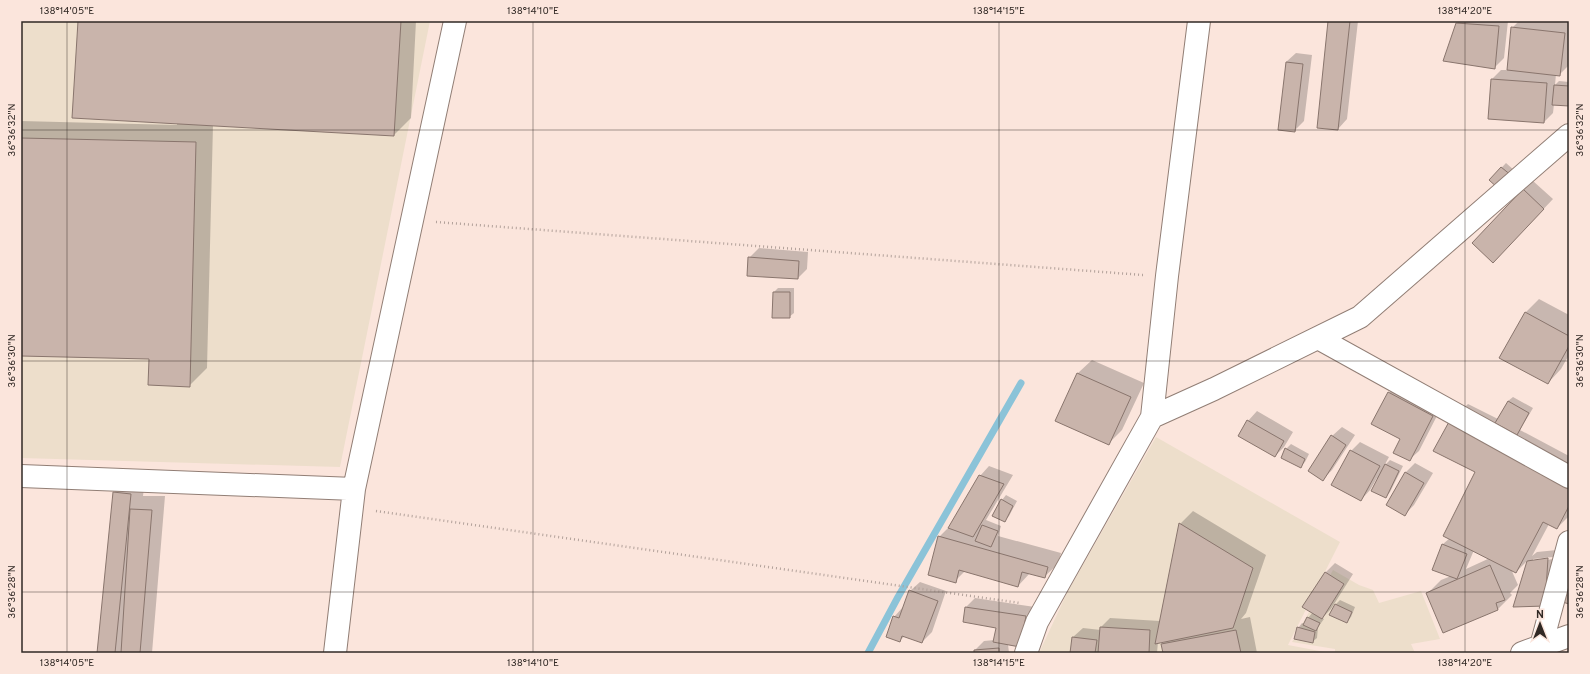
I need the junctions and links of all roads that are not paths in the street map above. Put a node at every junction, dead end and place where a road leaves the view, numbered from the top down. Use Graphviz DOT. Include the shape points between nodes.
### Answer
graph roads {
  1 [pos="455,21"];
  2 [pos="1199,21"];
  3 [pos="1569,135"];
  4 [pos="1318,338"];
  5 [pos="1152,417"];
  6 [pos="21,476"];
  7 [pos="1569,476"];
  8 [pos="354,489"];
  9 [pos="1569,542"];
  10 [pos="1569,636"];
  11 [pos="1531,649"];
  12 [pos="335,653"];
  13 [pos="1026,653"];
  1 -- 8 [label="main road"];
  2 -- 5 [label="main road" via="1166,276"];
  3 -- 4 [label="main road" via="1360,317"];
  4 -- 5 [label="main road"];
  4 -- 7 [label="main road"];
  5 -- 13 [label="main road" via="1037,622"];
  6 -- 8 [label="main road"];
  8 -- 12 [label="main road"];
  9 -- 11 [label="main road"];
  10 -- 11 [label="main road"];
}
